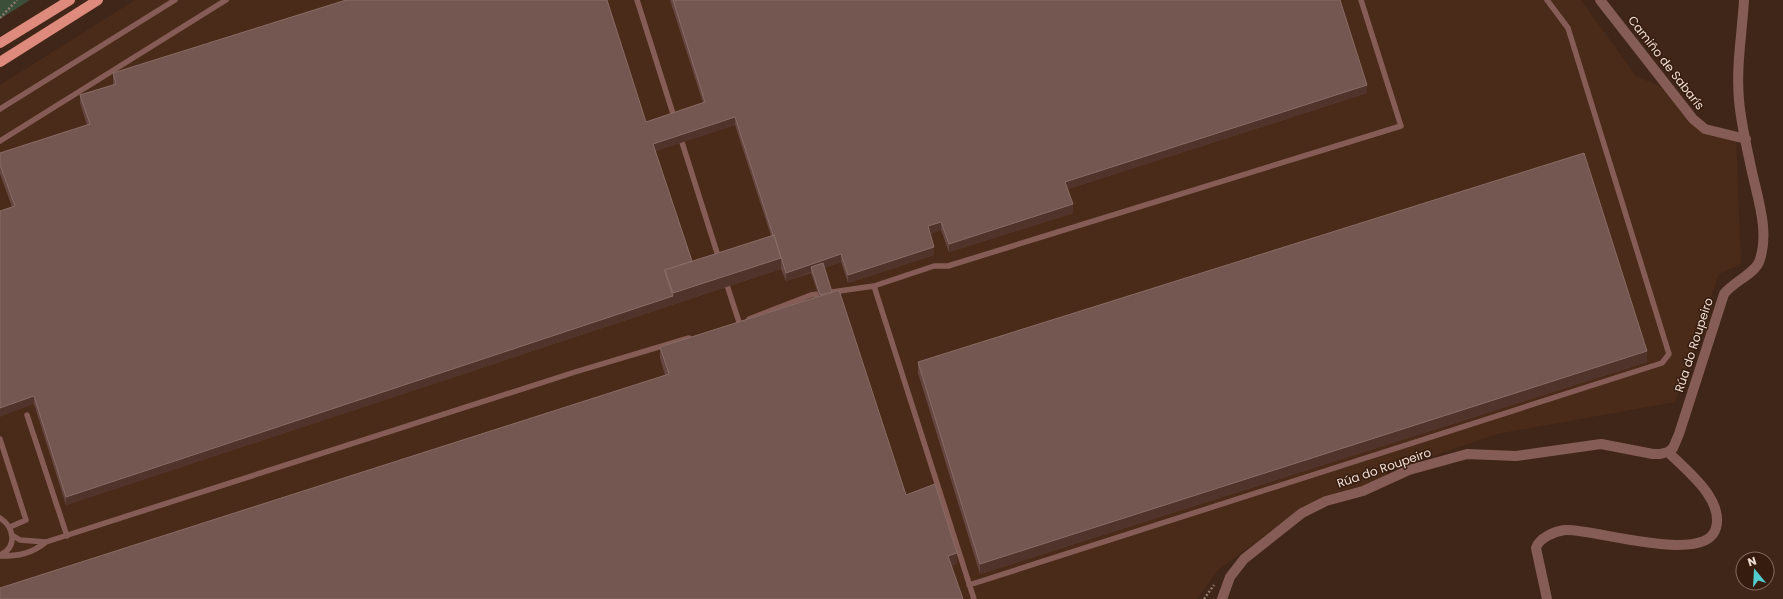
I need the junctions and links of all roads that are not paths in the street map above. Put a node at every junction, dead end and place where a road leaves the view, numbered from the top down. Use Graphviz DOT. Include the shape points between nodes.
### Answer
graph roads {
  1 [pos="70,0"];
  2 [pos="98,0"];
  3 [pos="175,0"];
  4 [pos="226,0"];
  5 [pos="637,0"];
  6 [pos="1361,0"];
  7 [pos="1547,0"];
  8 [pos="1600,0"];
  9 [pos="1744,0"];
  10 [pos="0,43"];
  11 [pos="0,62"];
  12 [pos="0,109"];
  13 [pos="676,125"];
  14 [pos="679,132"];
  15 [pos="1746,139"];
  16 [pos="0,141"];
  17 [pos="720,262"];
  18 [pos="722,269"];
  19 [pos="874,286"];
  20 [pos="739,322"];
  21 [pos="732,325"];
  22 [pos="696,336"];
  23 [pos="28,415"];
  24 [pos="0,438"];
  25 [pos="1668,452"];
  26 [pos="0,518"];
  27 [pos="10,527"];
  28 [pos="12,535"];
  29 [pos="67,536"];
  30 [pos="46,542"];
  31 [pos="0,555"];
  32 [pos="970,585"];
  33 [pos="974,599"];
  34 [pos="1222,599"];
  35 [pos="1547,599"];
  1 -- 10 [label="main road"];
  2 -- 11 [label="main road"];
  3 -- 12 [label="lane"];
  4 -- 16 [label="lane"];
  5 -- 13 [label="lane"];
  6 -- 19 [label="lane" via="1401,126 948,266 934,266"];
  7 -- 32 [label="lane" via="1568,28 1669,354 1662,363"];
  8 -- 15 [label="street, Camiño de Sabarís" via="1693,119 1705,129"];
  9 -- 15 [label="street" via="1738,60 1739,101"];
  14 -- 17 [label="lane"];
  15 -- 25 [label="street, Rúa do Roupeiro" via="1763,232 1760,258 1754,269 1730,286 1724,294 1679,434"];
  18 -- 20 [label="lane"];
  19 -- 20 [label="lane" via="811,295"];
  19 -- 32 [label="lane"];
  20 -- 21 [label="lane"];
  22 -- 29 [label="lane" via="575,372"];
  23 -- 29 [label="lane"];
  24 -- 27 [label="lane" via="26,520"];
  25 -- 34 [label="street, Rúa do Roupeiro" via="1652,454 1601,444 1516,456 1467,454 1409,470 1363,491 1326,501 1302,513 1244,559 1230,577"];
  25 -- 35 [label="street" via="1709,496 1718,522 1712,536 1704,541 1677,545 1649,543 1573,530 1555,532 1537,544 1536,548"];
  26 -- 27 [label="lane"];
  27 -- 28 [label="lane"];
  28 -- 30 [label="lane" via="20,540"];
  28 -- 31 [label="lane" via="9,548"];
  29 -- 30 [label="lane"];
  30 -- 31 [label="lane" via="35,551 16,556"];
  32 -- 33 [label="lane"];
}
